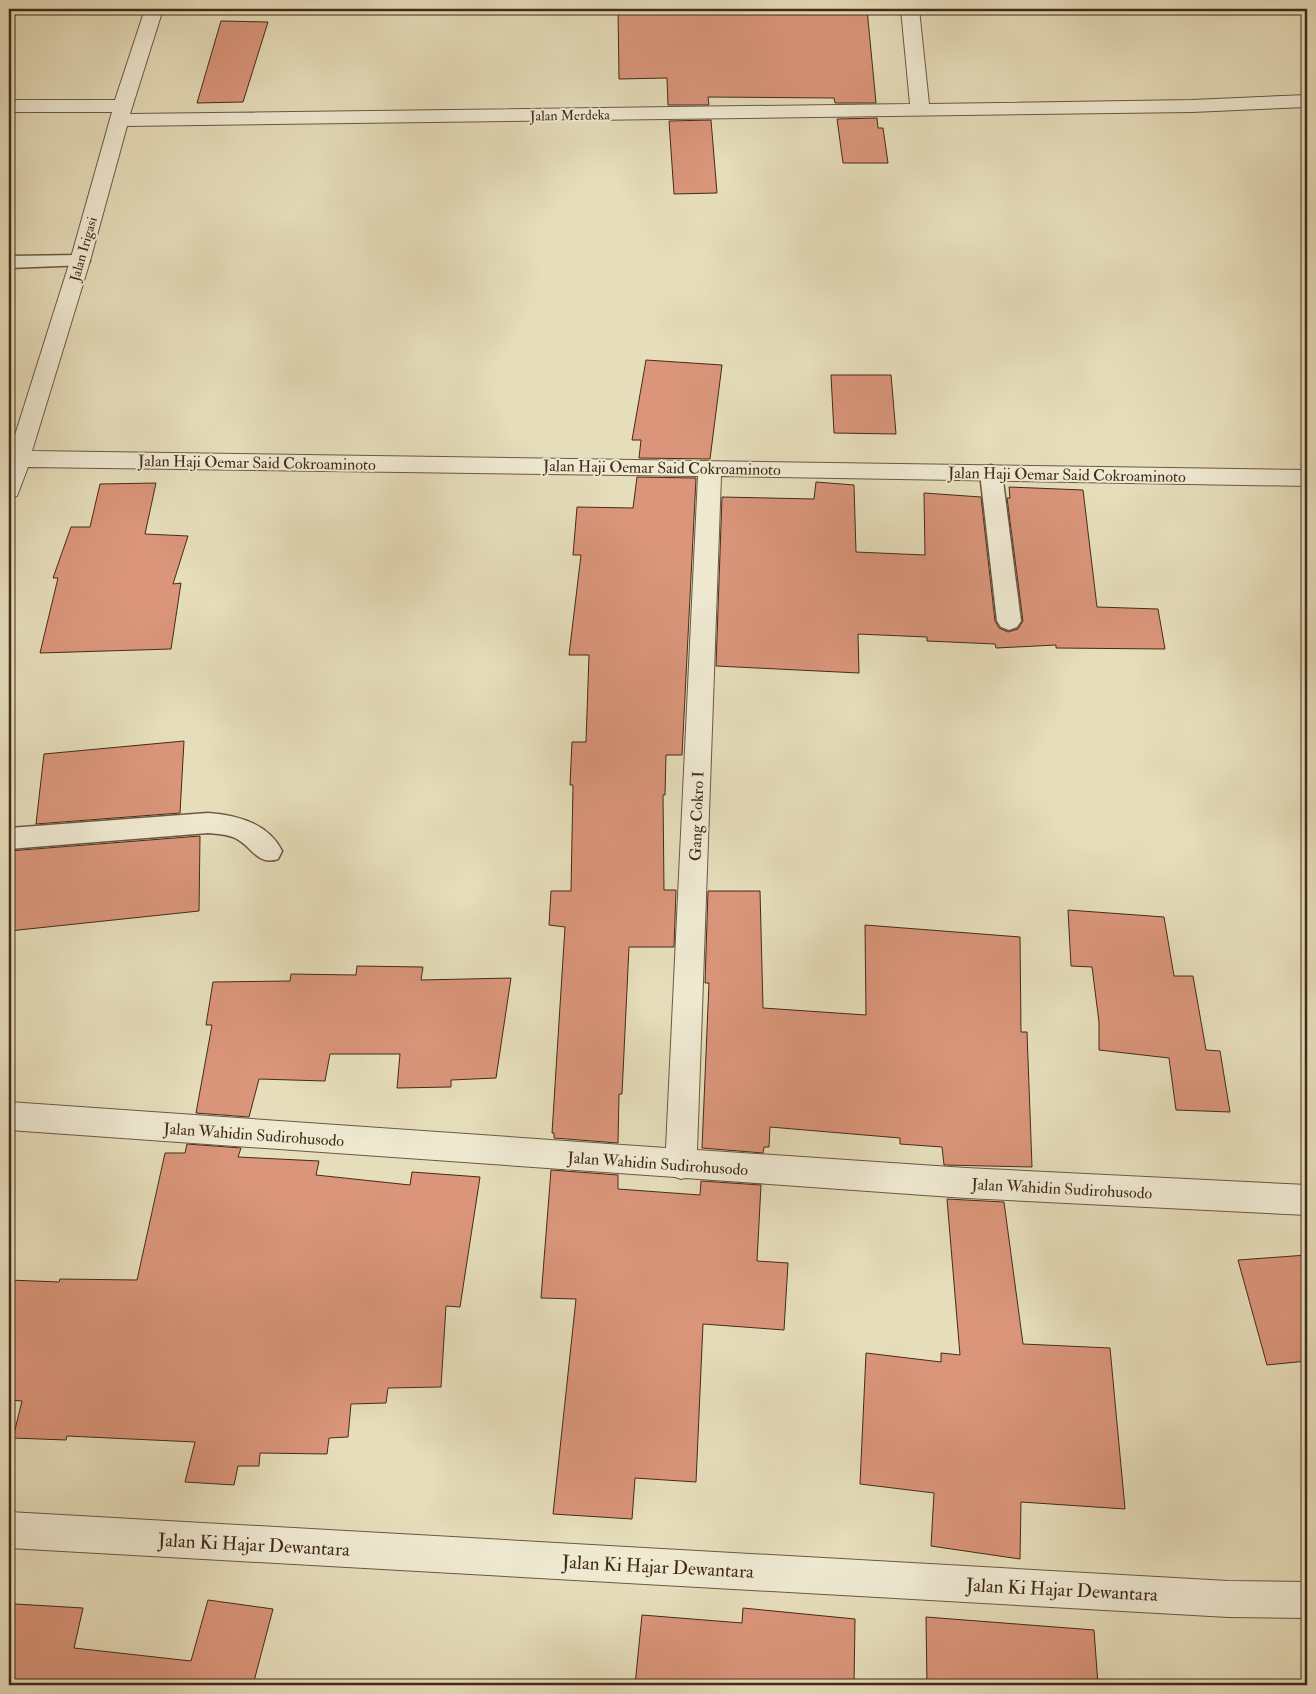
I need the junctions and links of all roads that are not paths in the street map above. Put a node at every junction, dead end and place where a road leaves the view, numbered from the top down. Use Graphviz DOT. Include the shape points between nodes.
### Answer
graph roads {
  1 [pos="154,9"];
  2 [pos="910,9"];
  3 [pos="1307,101"];
  4 [pos="9,106"];
  5 [pos="920,110"];
  6 [pos="121,113"];
  7 [pos="80,261"];
  8 [pos="9,262"];
  9 [pos="17,460"];
  10 [pos="710,468"];
  11 [pos="991,473"];
  12 [pos="1307,478"];
  13 [pos="9,490"];
  14 [pos="1009,621"];
  15 [pos="9,839"];
  16 [pos="269,851"];
  17 [pos="9,1116"];
  18 [pos="682,1165"];
  19 [pos="1307,1200"];
  20 [pos="9,1530"];
  21 [pos="1307,1600"];
  1 -- 6 [label="street, Jalan Irigasi"];
  2 -- 5 [label="street"];
  3 -- 5 [label="street, Jalan Merdeka"];
  4 -- 6 [label="street, Jalan Merdeka"];
  5 -- 6 [label="street, Jalan Merdeka"];
  6 -- 7 [label="street, Jalan Irigasi"];
  7 -- 8 [label="lane"];
  7 -- 9 [label="street, Jalan Irigasi"];
  9 -- 10 [label="street, Jalan Haji Oemar Said Cokroaminoto"];
  9 -- 13 [label="street, Jalan Irigasi"];
  10 -- 11 [label="street, Jalan Haji Oemar Said Cokroaminoto"];
  10 -- 18 [label="street, Gang Cokro I"];
  11 -- 12 [label="street, Jalan Haji Oemar Said Cokroaminoto"];
  11 -- 14 [label="lane"];
  15 -- 16 [label="lane" via="208,823 235,825 249,831"];
  17 -- 18 [label="street, Jalan Wahidin Sudirohusodo"];
  18 -- 19 [label="street, Jalan Wahidin Sudirohusodo"];
  20 -- 21 [label="street, Jalan Ki Hajar Dewantara" via="1228,1599"];
}
